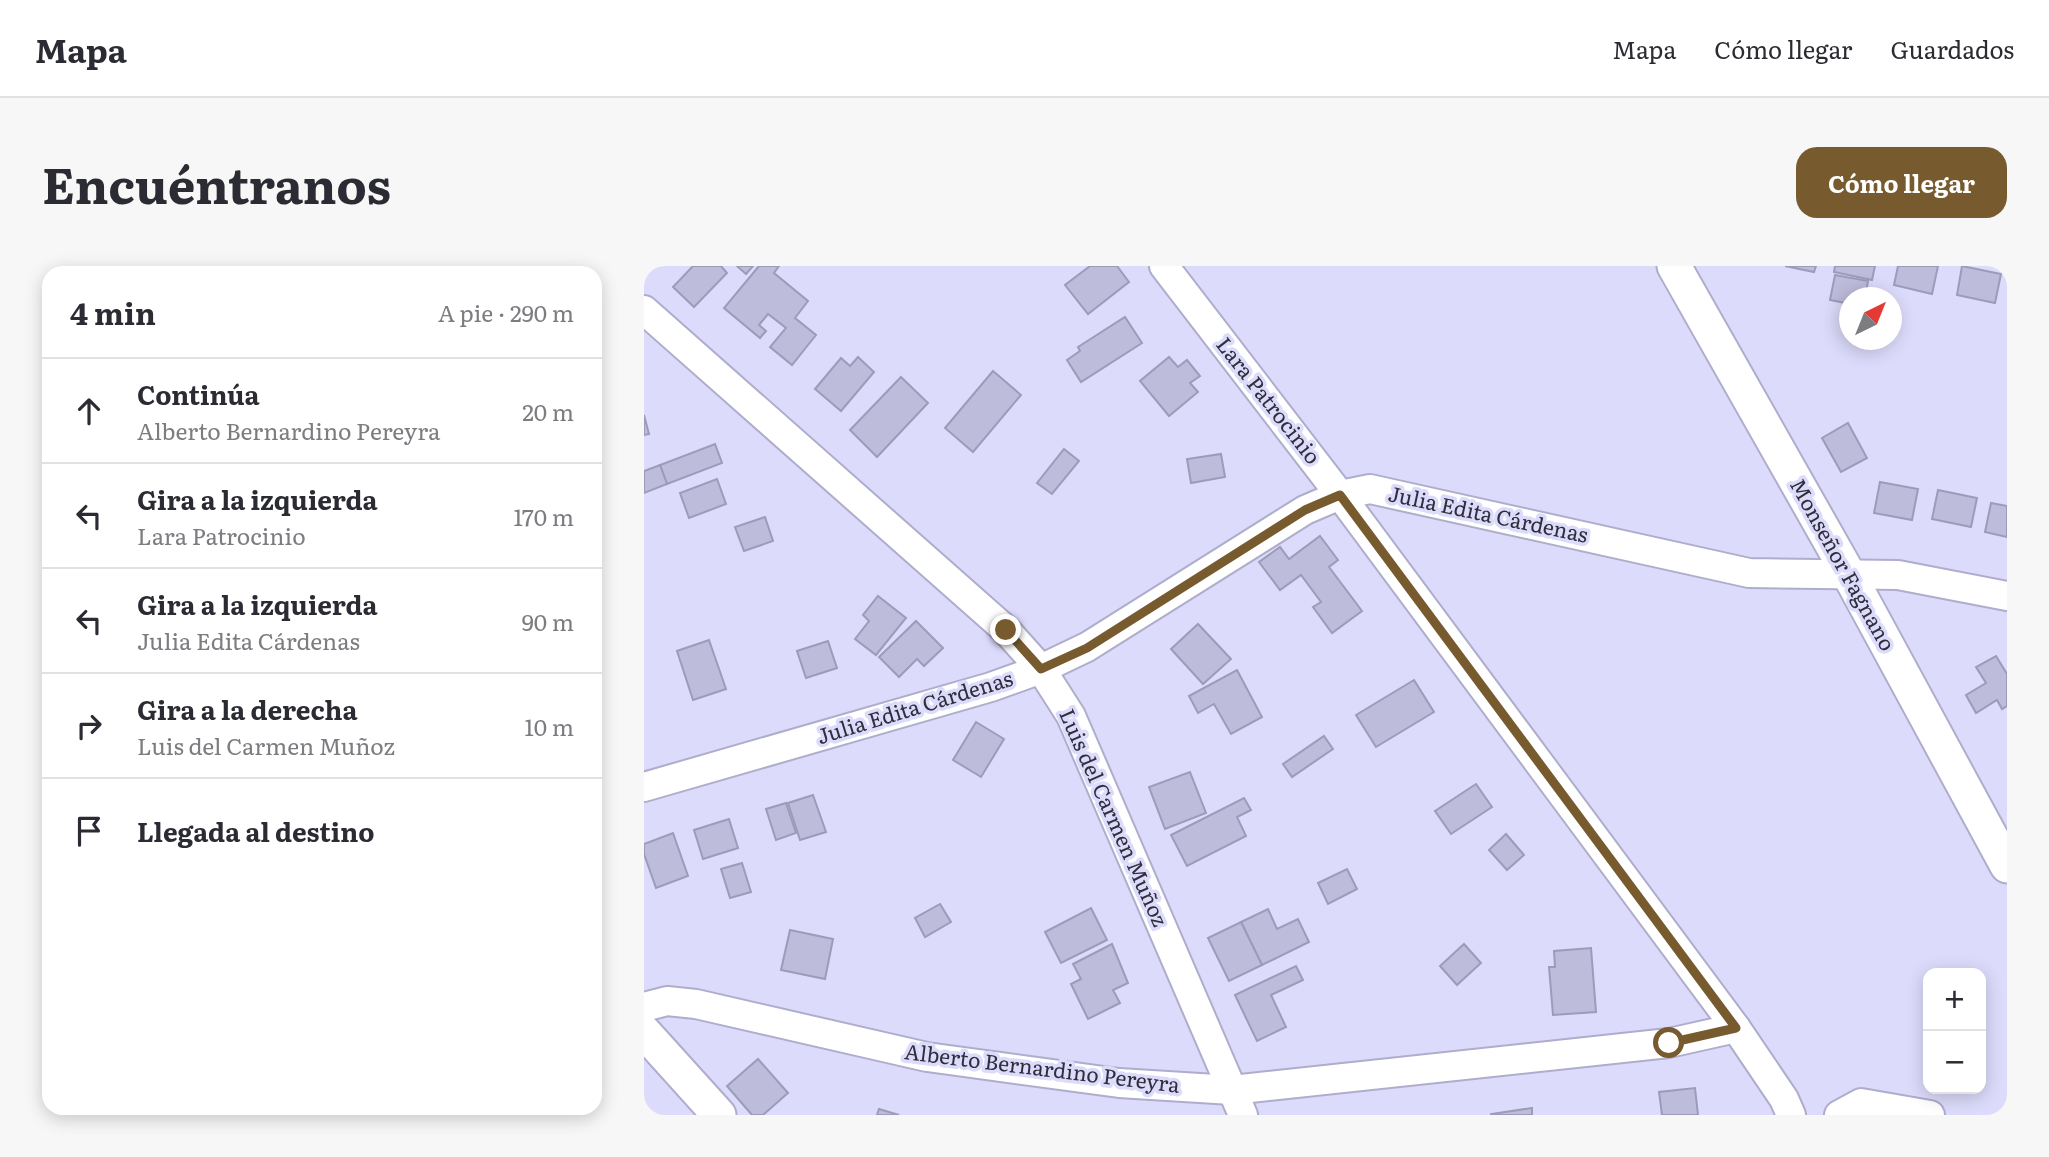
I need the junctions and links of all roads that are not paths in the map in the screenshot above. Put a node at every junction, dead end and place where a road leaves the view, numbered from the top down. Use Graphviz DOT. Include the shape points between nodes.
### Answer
graph roads {
  1 [pos="1164,266"];
  2 [pos="1674,266"];
  3 [pos="644,310"];
  4 [pos="1340,495"];
  5 [pos="1847,573"];
  6 [pos="2007,596"];
  7 [pos="1041,669"];
  8 [pos="644,787"];
  9 [pos="2007,866"];
  10 [pos="644,1007"];
  11 [pos="1736,1028"];
  12 [pos="644,1032"];
  13 [pos="1237,1103"];
  14 [pos="706,1111"];
  15 [pos="1791,1115"];
  16 [pos="1839,1115"];
  17 [pos="1930,1115"];
  1 -- 4 [label="street, Lara Patrocinio"];
  2 -- 5 [label="street, Monseñor Fagnano"];
  3 -- 7 [label="street, Luis del Carmen Muñoz" via="1006,630"];
  4 -- 5 [label="street, Julia Edita Cárdenas" via="1370,489 1749,573"];
  4 -- 7 [label="street, Julia Edita Cárdenas" via="1305,510 1087,648"];
  4 -- 11 [label="street, Lara Patrocinio"];
  5 -- 6 [label="street, Julia Edita Cárdenas" via="1898,575"];
  5 -- 9 [label="street, Monseñor Fagnano"];
  7 -- 8 [label="street, Julia Edita Cárdenas"];
  7 -- 13 [label="street, Luis del Carmen Muñoz" via="1071,716"];
  10 -- 13 [label="street, Alberto Bernardino Pereyra" via="667,1001 696,1004 927,1057"];
  11 -- 13 [label="street, Alberto Bernardino Pereyra" via="1669,1043"];
  11 -- 15 [label="street, Lara Patrocinio"];
  12 -- 14 [label="street"];
  16 -- 17 [label="street" via="1861,1104"];
}
